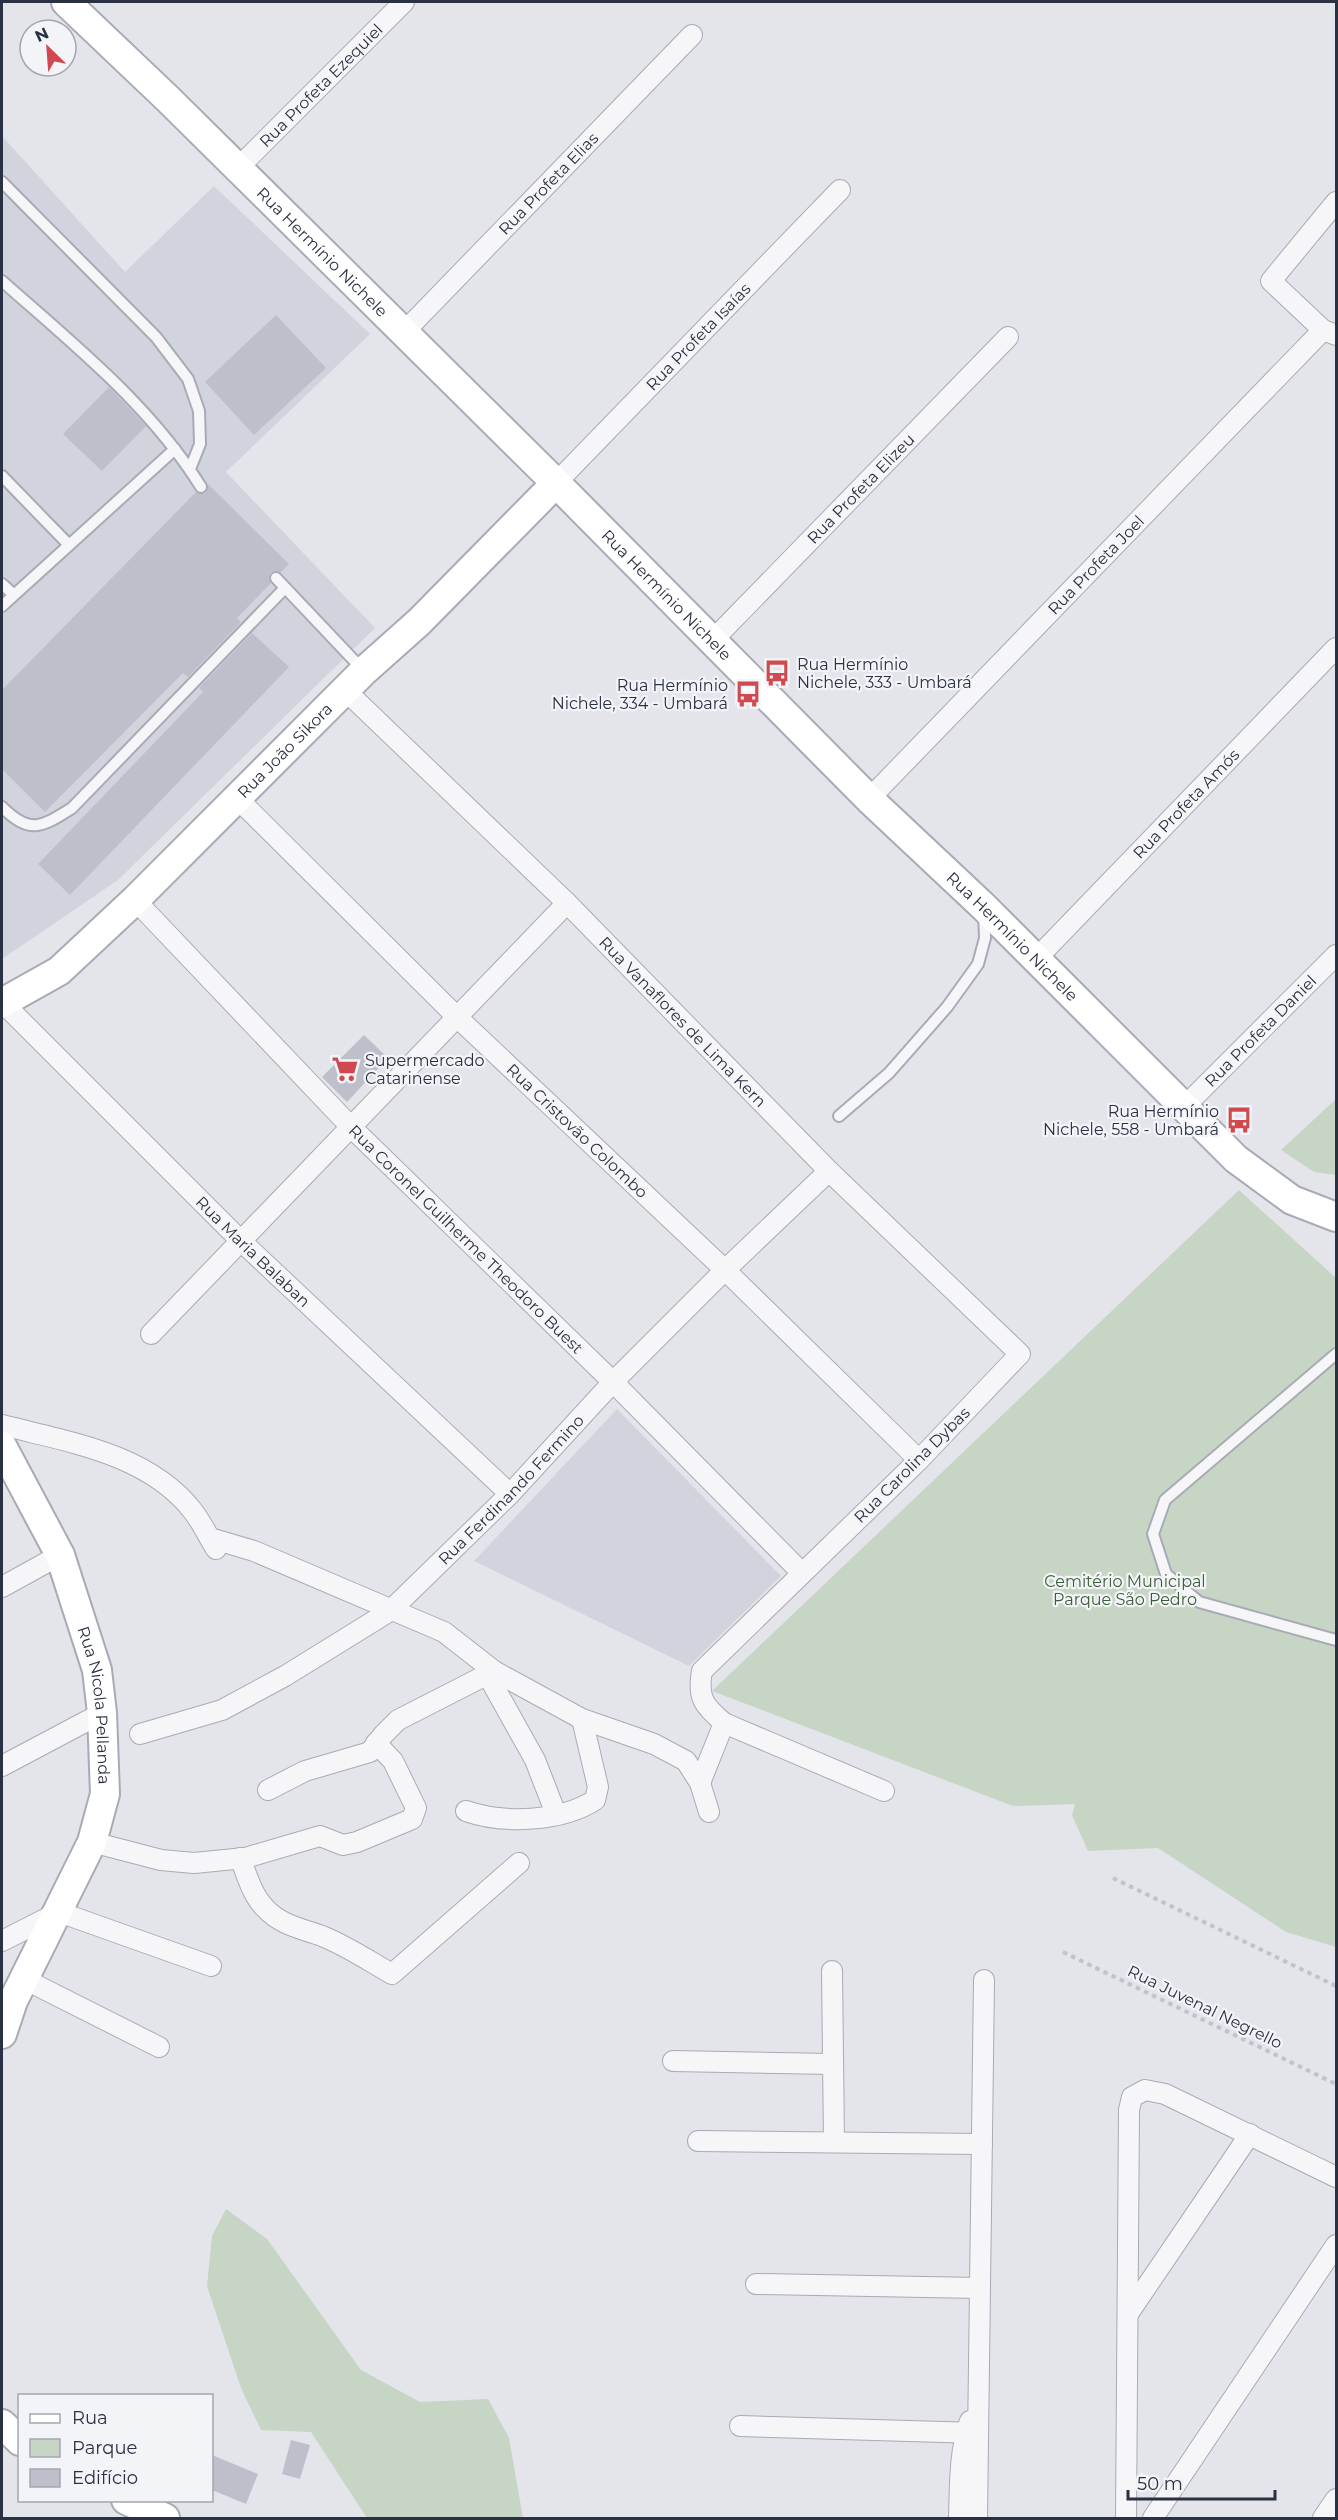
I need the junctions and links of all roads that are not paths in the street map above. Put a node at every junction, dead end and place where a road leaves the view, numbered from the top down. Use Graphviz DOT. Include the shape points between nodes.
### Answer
graph roads {
  1 [pos="66,2"];
  2 [pos="404,2"];
  3 [pos="692,35"];
  4 [pos="238,168"];
  5 [pos="2,182"];
  6 [pos="840,190"];
  7 [pos="1336,202"];
  8 [pos="2,281"];
  9 [pos="404,332"];
  10 [pos="1330,333"];
  11 [pos="1008,337"];
  12 [pos="175,449"];
  13 [pos="190,469"];
  14 [pos="2,476"];
  15 [pos="556,483"];
  16 [pos="201,487"];
  17 [pos="69,545"];
  18 [pos="276,578"];
  19 [pos="2,584"];
  20 [pos="284,589"];
  21 [pos="14,595"];
  22 [pos="2,606"];
  23 [pos="712,641"];
  24 [pos="1336,648"];
  25 [pos="355,681"];
  26 [pos="237,798"];
  27 [pos="869,799"];
  28 [pos="2,807"];
  29 [pos="135,900"];
  30 [pos="567,903"];
  31 [pos="984,907"];
  32 [pos="1336,955"];
  33 [pos="1036,959"];
  34 [pos="2,1003"];
  35 [pos="457,1017"];
  36 [pos="1184,1107"];
  37 [pos="839,1116"];
  38 [pos="351,1127"];
  39 [pos="829,1171"];
  40 [pos="1336,1217"];
  41 [pos="241,1241"];
  42 [pos="725,1270"];
  43 [pos="151,1334"];
  44 [pos="1020,1354"];
  45 [pos="1336,1354"];
  46 [pos="613,1382"];
  47 [pos="2,1425"];
  48 [pos="2,1446"];
  49 [pos="919,1460"];
  50 [pos="510,1494"];
  51 [pos="60,1555"];
  52 [pos="802,1573"];
  53 [pos="2,1587"];
  54 [pos="390,1611"];
  55 [pos="1336,1640"];
  56 [pos="490,1672"];
  57 [pos="102,1713"];
  58 [pos="582,1719"];
  59 [pos="724,1723"];
  60 [pos="140,1734"];
  61 [pos="376,1743"];
  62 [pos="2,1766"];
  63 [pos="700,1783"];
  64 [pos="268,1790"];
  65 [pos="884,1791"];
  66 [pos="466,1811"];
  67 [pos="709,1812"];
  68 [pos="556,1815"];
  69 [pos="92,1842"];
  70 [pos="240,1858"];
  71 [pos="519,1863"];
  72 [pos="59,1912"];
  73 [pos="2,1941"];
  74 [pos="211,1966"];
  75 [pos="832,1971"];
  76 [pos="24,1979"];
  77 [pos="984,1980"];
  78 [pos="2,2034"];
  79 [pos="159,2047"];
  80 [pos="673,2061"];
  81 [pos="833,2064"];
  82 [pos="1250,2134"];
  83 [pos="698,2141"];
  84 [pos="834,2142"];
  85 [pos="982,2144"];
  86 [pos="1336,2177"];
  87 [pos="1336,2245"];
  88 [pos="756,2284"];
  89 [pos="980,2288"];
  90 [pos="1128,2314"];
  91 [pos="2,2424"];
  92 [pos="740,2426"];
  93 [pos="972,2433"];
  94 [pos="18,2439"];
  95 [pos="1336,2499"];
  96 [pos="130,2502"];
  97 [pos="165,2518"];
  98 [pos="959,2518"];
  99 [pos="977,2518"];
  100 [pos="1126,2518"];
  101 [pos="1153,2518"];
  102 [pos="1323,2518"];
  1 -- 4 [label="street, Rua Hermínio Nichele"];
  2 -- 4 [label="street, Rua Profeta Ezequiel"];
  3 -- 9 [label="street, Rua Profeta Elias"];
  4 -- 9 [label="street, Rua Hermínio Nichele"];
  5 -- 13 [label="lane" via="156,338 189,380 199,411 200,444"];
  6 -- 15 [label="street, Rua Profeta Isaías"];
  7 -- 10 [label="street" via="1271,281"];
  8 -- 12 [label="lane" via="106,375"];
  9 -- 15 [label="street, Rua Hermínio Nichele"];
  10 -- 27 [label="street, Rua Profeta Joel"];
  11 -- 23 [label="street, Rua Profeta Elizeu"];
  12 -- 13 [label="lane"];
  12 -- 17 [label="lane"];
  13 -- 16 [label="lane"];
  14 -- 17 [label="lane"];
  15 -- 23 [label="street, Rua Hermínio Nichele"];
  15 -- 25 [label="street, Rua João Sikora"];
  17 -- 21 [label="lane"];
  18 -- 20 [label="lane"];
  19 -- 21 [label="lane"];
  20 -- 25 [label="lane"];
  20 -- 28 [label="lane" via="72,808 45,825 28,826"];
  21 -- 22 [label="lane"];
  23 -- 27 [label="street, Rua Hermínio Nichele"];
  24 -- 33 [label="street, Rua Profeta Amós"];
  25 -- 26 [label="street, Rua João Sikora"];
  25 -- 30 [label="street, Rua Vanaflores de Lima Kern"];
  26 -- 29 [label="street, Rua João Sikora"];
  26 -- 35 [label="street, Rua Cristovão Colombo"];
  27 -- 31 [label="street, Rua Hermínio Nichele"];
  29 -- 34 [label="street, Rua João Sikora" via="59,971"];
  29 -- 38 [label="street, Rua Coronel Guilherme Theodoro Buest"];
  30 -- 35 [label="street"];
  30 -- 39 [label="street, Rua Vanaflores de Lima Kern"];
  31 -- 33 [label="street, Rua Hermínio Nichele"];
  31 -- 37 [label="lane" via="985,938 978,964 947,1007 889,1073"];
  32 -- 36 [label="street, Rua Profeta Daniel"];
  33 -- 36 [label="street, Rua Hermínio Nichele"];
  34 -- 41 [label="street, Rua Maria Balaban"];
  35 -- 38 [label="street"];
  35 -- 42 [label="street, Rua Cristovão Colombo"];
  36 -- 40 [label="street, Rua Hermínio Nichele" via="1236,1159 1292,1200"];
  38 -- 41 [label="street"];
  38 -- 46 [label="street, Rua Coronel Guilherme Theodoro Buest"];
  39 -- 42 [label="street, Rua Ferdinando Fermino"];
  39 -- 44 [label="street, Rua Vanaflores de Lima Kern"];
  41 -- 43 [label="street"];
  41 -- 50 [label="street, Rua Maria Balaban"];
  42 -- 46 [label="street, Rua Ferdinando Fermino"];
  42 -- 49 [label="street, Rua Cristovão Colombo"];
  44 -- 49 [label="street, Rua Carolina Dybas"];
  45 -- 55 [label="lane" via="1165,1500 1153,1534 1166,1574 1199,1602"];
  46 -- 50 [label="street, Rua Ferdinando Fermino"];
  46 -- 52 [label="street, Rua Coronel Guilherme Theodoro Buest"];
  47 -- 54 [label="street" via="107,1453 169,1487 192,1510 214,1546 254,1551"];
  48 -- 51 [label="street, Rua Nicola Pellanda"];
  49 -- 52 [label="street, Rua Carolina Dybas"];
  50 -- 54 [label="street, Rua Ferdinando Fermino"];
  51 -- 53 [label="street"];
  51 -- 57 [label="street, Rua Nicola Pellanda" via="97,1670"];
  52 -- 59 [label="street, Rua Carolina Dybas" via="702,1671 701,1695 707,1709"];
  54 -- 56 [label="street" via="444,1632"];
  54 -- 60 [label="street, Rua Ferdinando Fermino" via="222,1710"];
  56 -- 58 [label="street"];
  56 -- 61 [label="street" via="398,1720"];
  56 -- 68 [label="street" via="535,1760"];
  57 -- 62 [label="street"];
  57 -- 69 [label="street, Rua Nicola Pellanda" via="105,1794"];
  58 -- 63 [label="street" via="654,1744 686,1761"];
  58 -- 68 [label="street" via="598,1787 595,1800"];
  59 -- 63 [label="street"];
  59 -- 65 [label="street"];
  61 -- 64 [label="street" via="370,1752 305,1771"];
  61 -- 70 [label="street" via="393,1761 416,1809 412,1819 357,1842 343,1845 320,1836"];
  63 -- 67 [label="street"];
  66 -- 68 [label="street" via="485,1818 518,1820"];
  69 -- 70 [label="street" via="161,1860 194,1863"];
  69 -- 72 [label="street, Rua Nicola Pellanda"];
  70 -- 71 [label="street" via="266,1910 392,1974"];
  72 -- 73 [label="street"];
  72 -- 74 [label="street"];
  72 -- 76 [label="street, Rua Nicola Pellanda"];
  75 -- 81 [label="street"];
  76 -- 78 [label="street, Rua Nicola Pellanda"];
  76 -- 79 [label="street"];
  77 -- 85 [label="street"];
  80 -- 81 [label="street"];
  81 -- 84 [label="street"];
  82 -- 86 [label="street"];
  82 -- 90 [label="street"];
  82 -- 90 [label="street" via="1158,2091 1139,2091 1132,2097"];
  83 -- 84 [label="street"];
  84 -- 85 [label="street"];
  85 -- 89 [label="street"];
  87 -- 101 [label="street"];
  88 -- 89 [label="street"];
  89 -- 93 [label="street" via="978,2398"];
  90 -- 100 [label="street"];
  91 -- 94 [label="street"];
  92 -- 93 [label="street"];
  93 -- 98 [label="street"];
  93 -- 99 [label="street"];
  95 -- 102 [label="street"];
  96 -- 97 [label="street"];
}
